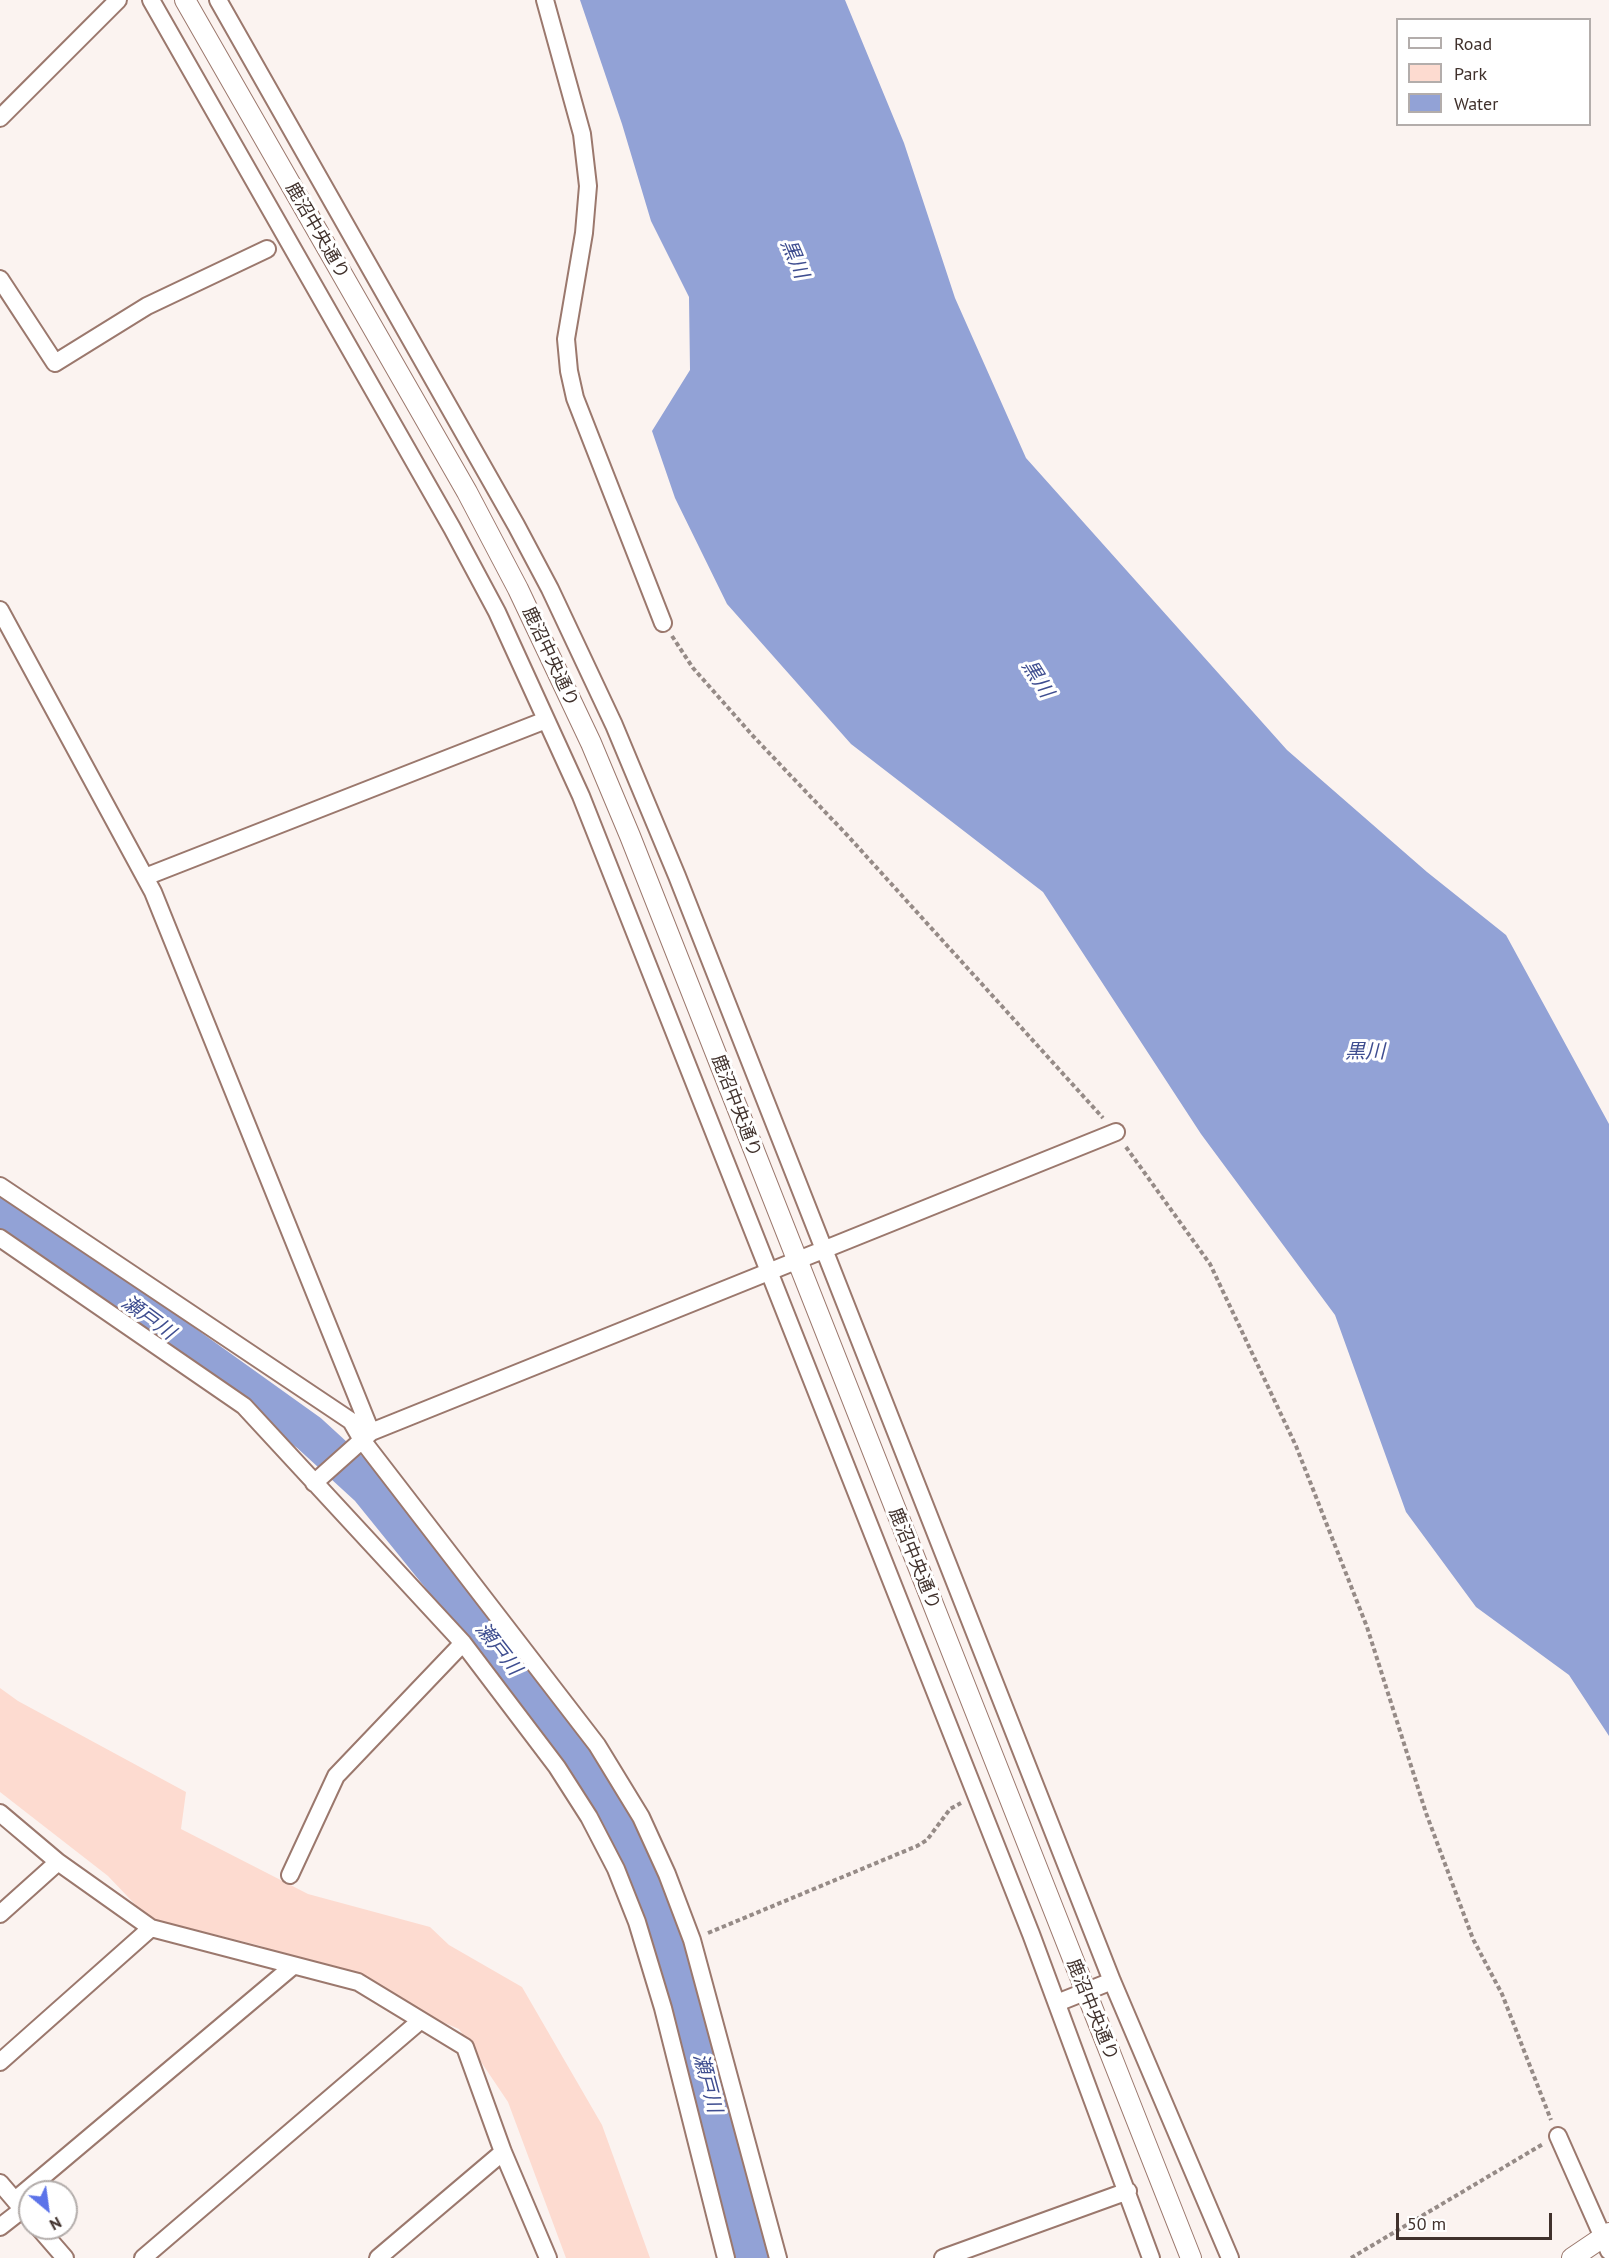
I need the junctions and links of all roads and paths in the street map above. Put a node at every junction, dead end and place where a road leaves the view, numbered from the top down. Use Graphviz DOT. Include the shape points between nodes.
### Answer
graph roads {
  1 [pos="118,0"];
  2 [pos="151,0"];
  3 [pos="185,0"];
  4 [pos="218,0"];
  5 [pos="545,0"];
  6 [pos="0,118"];
  7 [pos="267,249"];
  8 [pos="0,279"];
  9 [pos="0,610"];
  10 [pos="663,623"];
  11 [pos="546,720"];
  12 [pos="145,877"];
  13 [pos="1116,1132"];
  14 [pos="0,1186"];
  15 [pos="0,1238"];
  16 [pos="824,1250"];
  17 [pos="796,1261"];
  18 [pos="769,1272"];
  19 [pos="367,1436"];
  20 [pos="315,1483"];
  21 [pos="463,1643"];
  22 [pos="975,1795"];
  23 [pos="0,1813"];
  24 [pos="58,1862"];
  25 [pos="290,1875"];
  26 [pos="0,1914"];
  27 [pos="151,1928"];
  28 [pos="692,1940"];
  29 [pos="293,1966"];
  30 [pos="1112,1981"];
  31 [pos="1085,1992"];
  32 [pos="1058,2003"];
  33 [pos="420,2021"];
  34 [pos="0,2062"];
  35 [pos="1558,2136"];
  36 [pos="503,2152"];
  37 [pos="54,2180"];
  38 [pos="0,2183"];
  39 [pos="1128,2191"];
  40 [pos="18,2204"];
  41 [pos="18,2212"];
  42 [pos="0,2227"];
  43 [pos="49,2240"];
  44 [pos="1607,2241"];
  45 [pos="65,2258"];
  46 [pos="143,2258"];
  47 [pos="378,2258"];
  48 [pos="548,2258"];
  49 [pos="726,2258"];
  50 [pos="778,2258"];
  51 [pos="943,2258"];
  52 [pos="1151,2258"];
  53 [pos="1191,2258"];
  54 [pos="1230,2258"];
  55 [pos="1351,2258"];
  56 [pos="1572,2258"];
  1 -- 6 [label="street"];
  2 -- 11 [label="street" via="452,528 497,612"];
  3 -- 17 [label="street, 鹿沼中央通り" via="467,492 556,667 630,836"];
  4 -- 16 [label="street" via="510,515 566,622 650,810"];
  5 -- 10 [label="street" via="582,134 588,186 566,339 569,371 575,398"];
  7 -- 8 [label="street" via="147,306 55,363"];
  9 -- 12 [label="street"];
  10 -- 13 [label="path" via="693,668 753,736"];
  11 -- 12 [label="street"];
  11 -- 18 [label="street" via="615,879"];
  12 -- 19 [label="street"];
  13 -- 16 [label="street"];
  13 -- 35 [label="path" via="1210,1264 1296,1446 1367,1627 1426,1813 1473,1938 1502,1994"];
  14 -- 19 [label="street" via="351,1421"];
  15 -- 20 [label="street" via="244,1406"];
  16 -- 17 [label="street"];
  16 -- 30 [label="street"];
  17 -- 18 [label="street"];
  17 -- 31 [label="street, 鹿沼中央通り"];
  18 -- 19 [label="street"];
  18 -- 22 [label="street"];
  19 -- 20 [label="street"];
  19 -- 28 [label="street" via="597,1745 641,1817"];
  20 -- 21 [label="street"];
  21 -- 25 [label="street" via="336,1776"];
  21 -- 49 [label="street" via="557,1767 590,1817 616,1869 663,2008"];
  22 -- 28 [label="path" via="950,1809 927,1840 917,1846"];
  22 -- 32 [label="street"];
  23 -- 24 [label="street"];
  24 -- 26 [label="street"];
  24 -- 27 [label="street"];
  27 -- 29 [label="street"];
  27 -- 34 [label="street"];
  28 -- 50 [label="street"];
  29 -- 33 [label="street" via="358,1982"];
  29 -- 37 [label="street"];
  30 -- 31 [label="street"];
  30 -- 54 [label="street"];
  31 -- 32 [label="street"];
  31 -- 53 [label="street, 鹿沼中央通り"];
  32 -- 39 [label="street"];
  33 -- 36 [label="street" via="465,2046"];
  33 -- 46 [label="street"];
  35 -- 44 [label="street"];
  35 -- 55 [label="path"];
  36 -- 47 [label="street"];
  36 -- 48 [label="street"];
  38 -- 40 [label="street"];
  39 -- 51 [label="street"];
  39 -- 52 [label="street"];
  41 -- 42 [label="street"];
  43 -- 45 [label="street"];
  44 -- 56 [label="street"];
}
